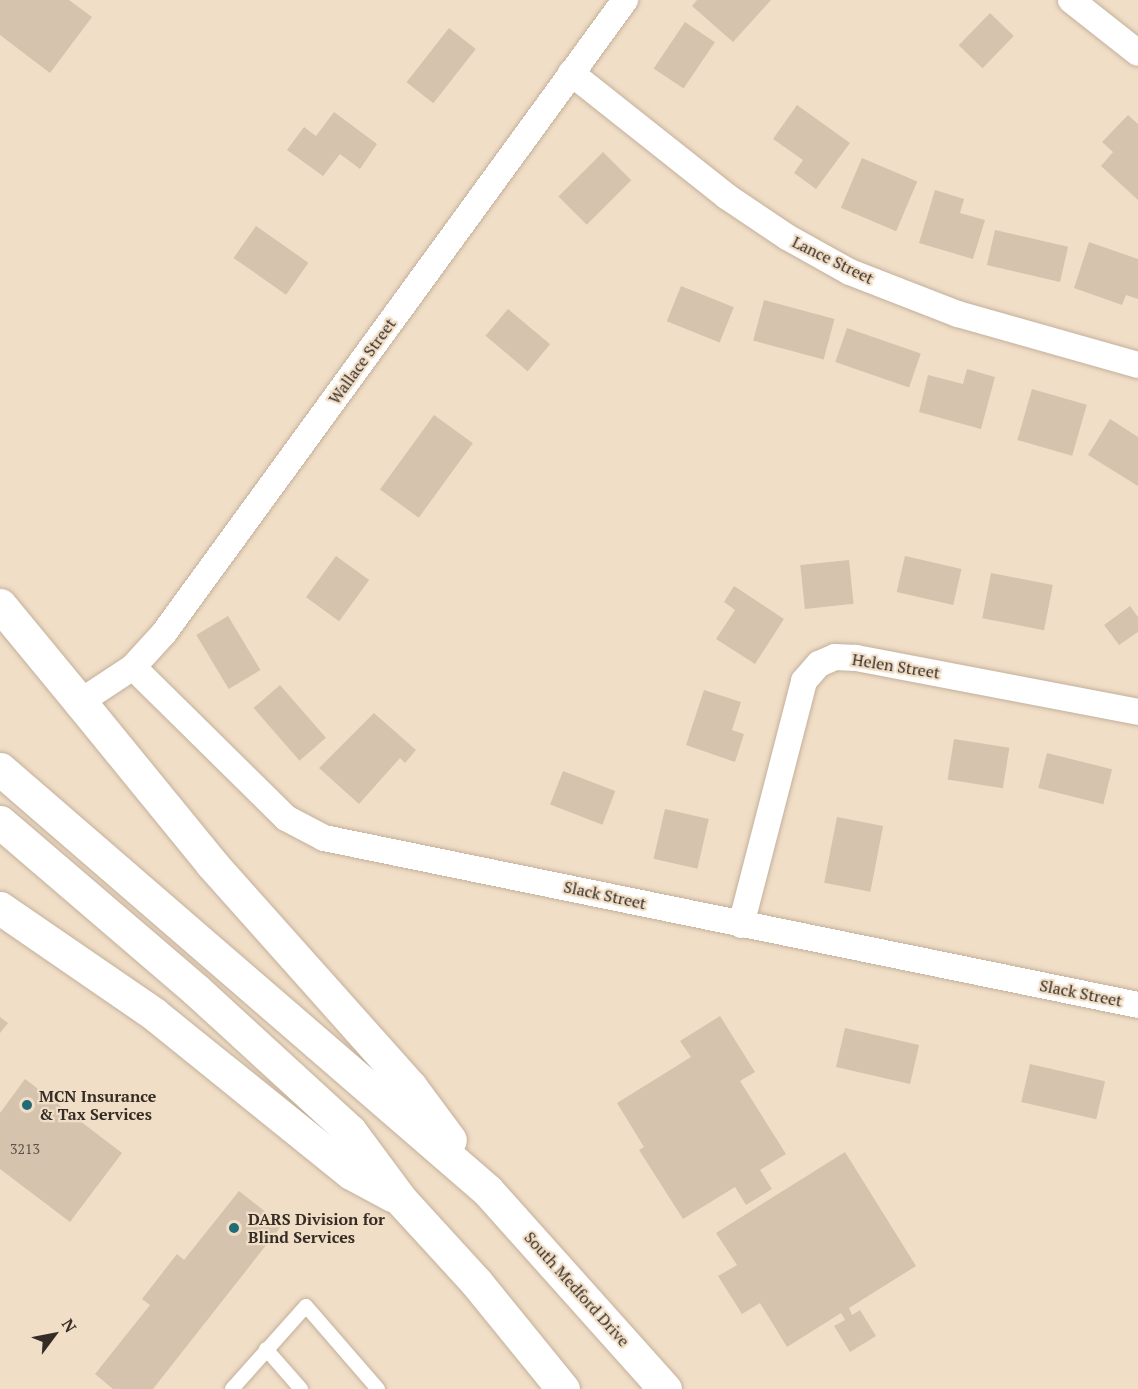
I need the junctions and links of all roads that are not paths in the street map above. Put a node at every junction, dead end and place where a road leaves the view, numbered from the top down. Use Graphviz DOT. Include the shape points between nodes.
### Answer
graph roads {
  1 [pos="625,0"];
  2 [pos="1071,0"];
  3 [pos="1138,53"];
  4 [pos="571,73"];
  5 [pos="1138,365"];
  6 [pos="0,605"];
  7 [pos="133,667"];
  8 [pos="80,702"];
  9 [pos="1138,712"];
  10 [pos="0,769"];
  11 [pos="0,822"];
  12 [pos="0,908"];
  13 [pos="741,925"];
  14 [pos="1138,1005"];
  15 [pos="487,1190"];
  16 [pos="401,1200"];
  17 [pos="266,1349"];
  18 [pos="232,1389"];
  19 [pos="301,1389"];
  20 [pos="378,1389"];
  21 [pos="563,1389"];
  22 [pos="665,1389"];
  1 -- 4 [label="street, Wallace Street"];
  2 -- 3 [label="street"];
  4 -- 5 [label="street, Lance Street" via="726,196 787,237 850,272 958,314"];
  4 -- 7 [label="street, Wallace Street" via="164,633"];
  6 -- 8 [label="main road"];
  7 -- 8 [label="street, Wallace Street"];
  7 -- 13 [label="street, Slack Street" via="286,818 324,838"];
  8 -- 15 [label="main road" via="212,864 410,1086"];
  9 -- 13 [label="street, Helen Street" via="856,658 835,657 819,664 804,681"];
  10 -- 15 [label="main road"];
  11 -- 16 [label="main road" via="196,990 350,1131"];
  12 -- 16 [label="main road" via="154,1014 351,1173"];
  13 -- 14 [label="street, Slack Street"];
  15 -- 22 [label="main road, South Medford Drive"];
  16 -- 21 [label="main road" via="476,1282"];
  17 -- 18 [label="lane"];
  17 -- 19 [label="lane"];
  17 -- 20 [label="lane" via="306,1306"];
}
